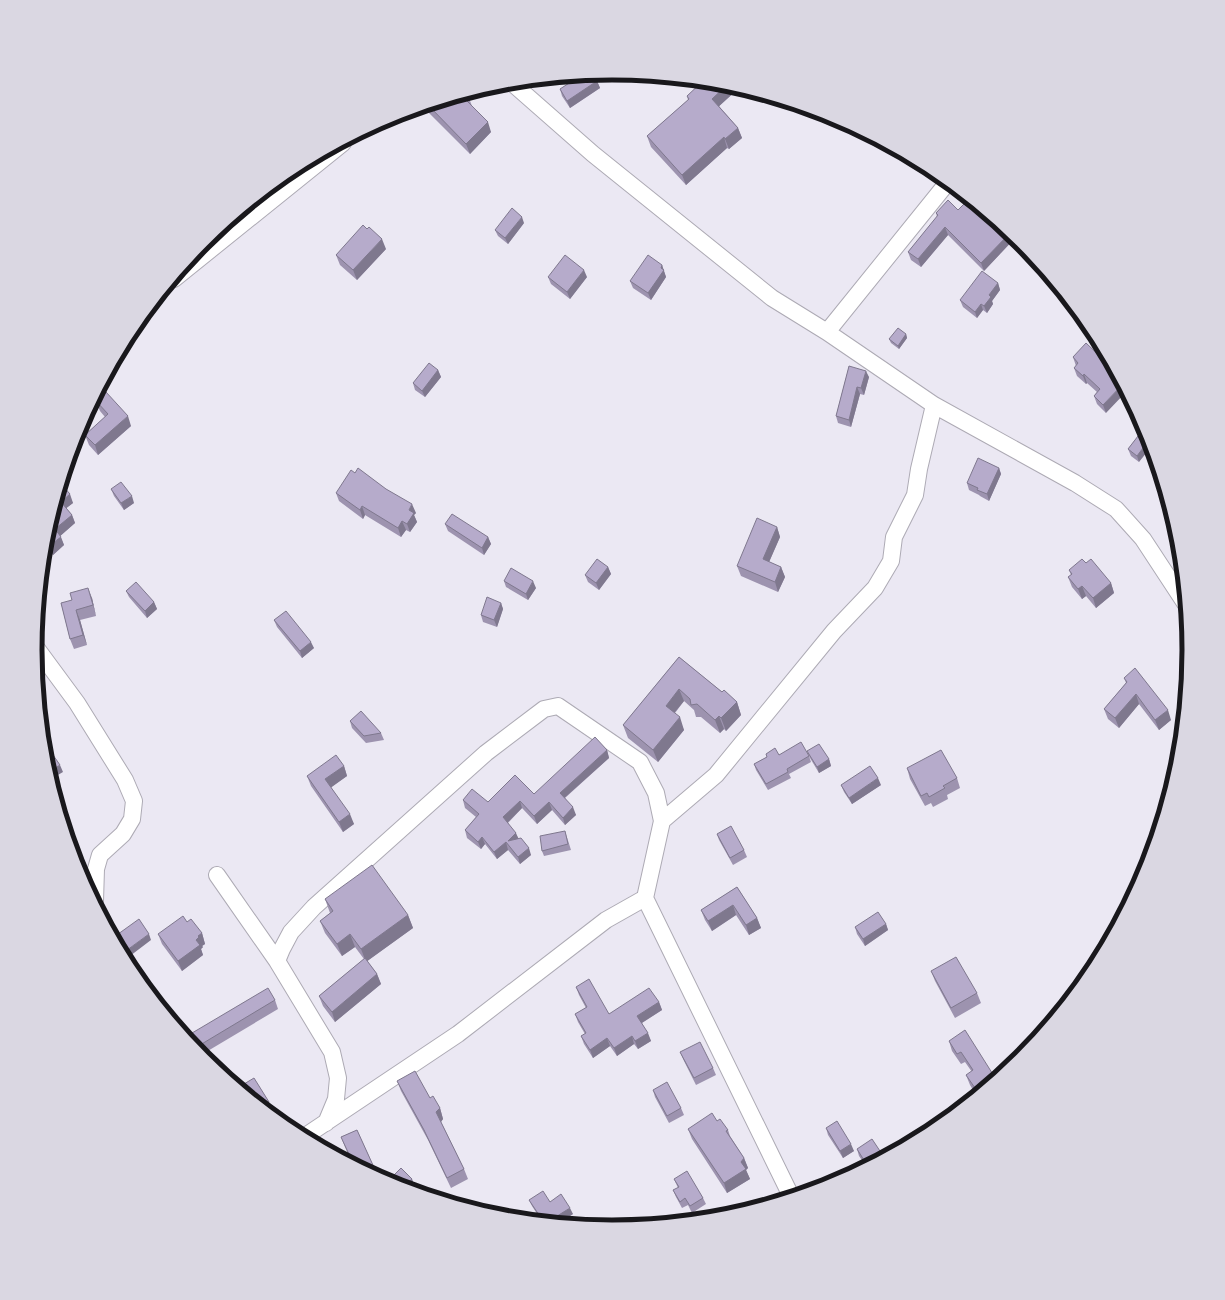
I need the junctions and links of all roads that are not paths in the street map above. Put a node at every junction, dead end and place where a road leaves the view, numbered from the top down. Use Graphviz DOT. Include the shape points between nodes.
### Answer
graph roads {
  1 [pos="517,87"];
  2 [pos="321,160"];
  3 [pos="944,186"];
  4 [pos="196,262"];
  5 [pos="827,332"];
  6 [pos="934,405"];
  7 [pos="1180,596"];
  8 [pos="42,656"];
  9 [pos="662,821"];
  10 [pos="217,875"];
  11 [pos="95,890"];
  12 [pos="645,898"];
  13 [pos="277,961"];
  14 [pos="326,1123"];
  15 [pos="310,1133"];
  16 [pos="789,1192"];
  1 -- 5 [label="street" via="593,154 772,298"];
  2 -- 4 [label="street"];
  3 -- 5 [label="street"];
  5 -- 6 [label="street"];
  6 -- 7 [label="street" via="1075,483 1116,509 1143,539"];
  6 -- 9 [label="street" via="915,495 894,537 891,561 874,588 834,631 716,775"];
  8 -- 11 [label="street" via="77,703 125,780 134,801 132,819 123,834 100,855 96,869"];
  9 -- 12 [label="street"];
  9 -- 13 [label="street" via="656,793 640,762 558,706 544,709 486,753 314,907 291,932"];
  10 -- 13 [label="street"];
  12 -- 14 [label="street" via="606,920 458,1034"];
  12 -- 16 [label="street"];
  13 -- 14 [label="street" via="332,1052 338,1078 336,1099"];
  14 -- 15 [label="street"];
}
